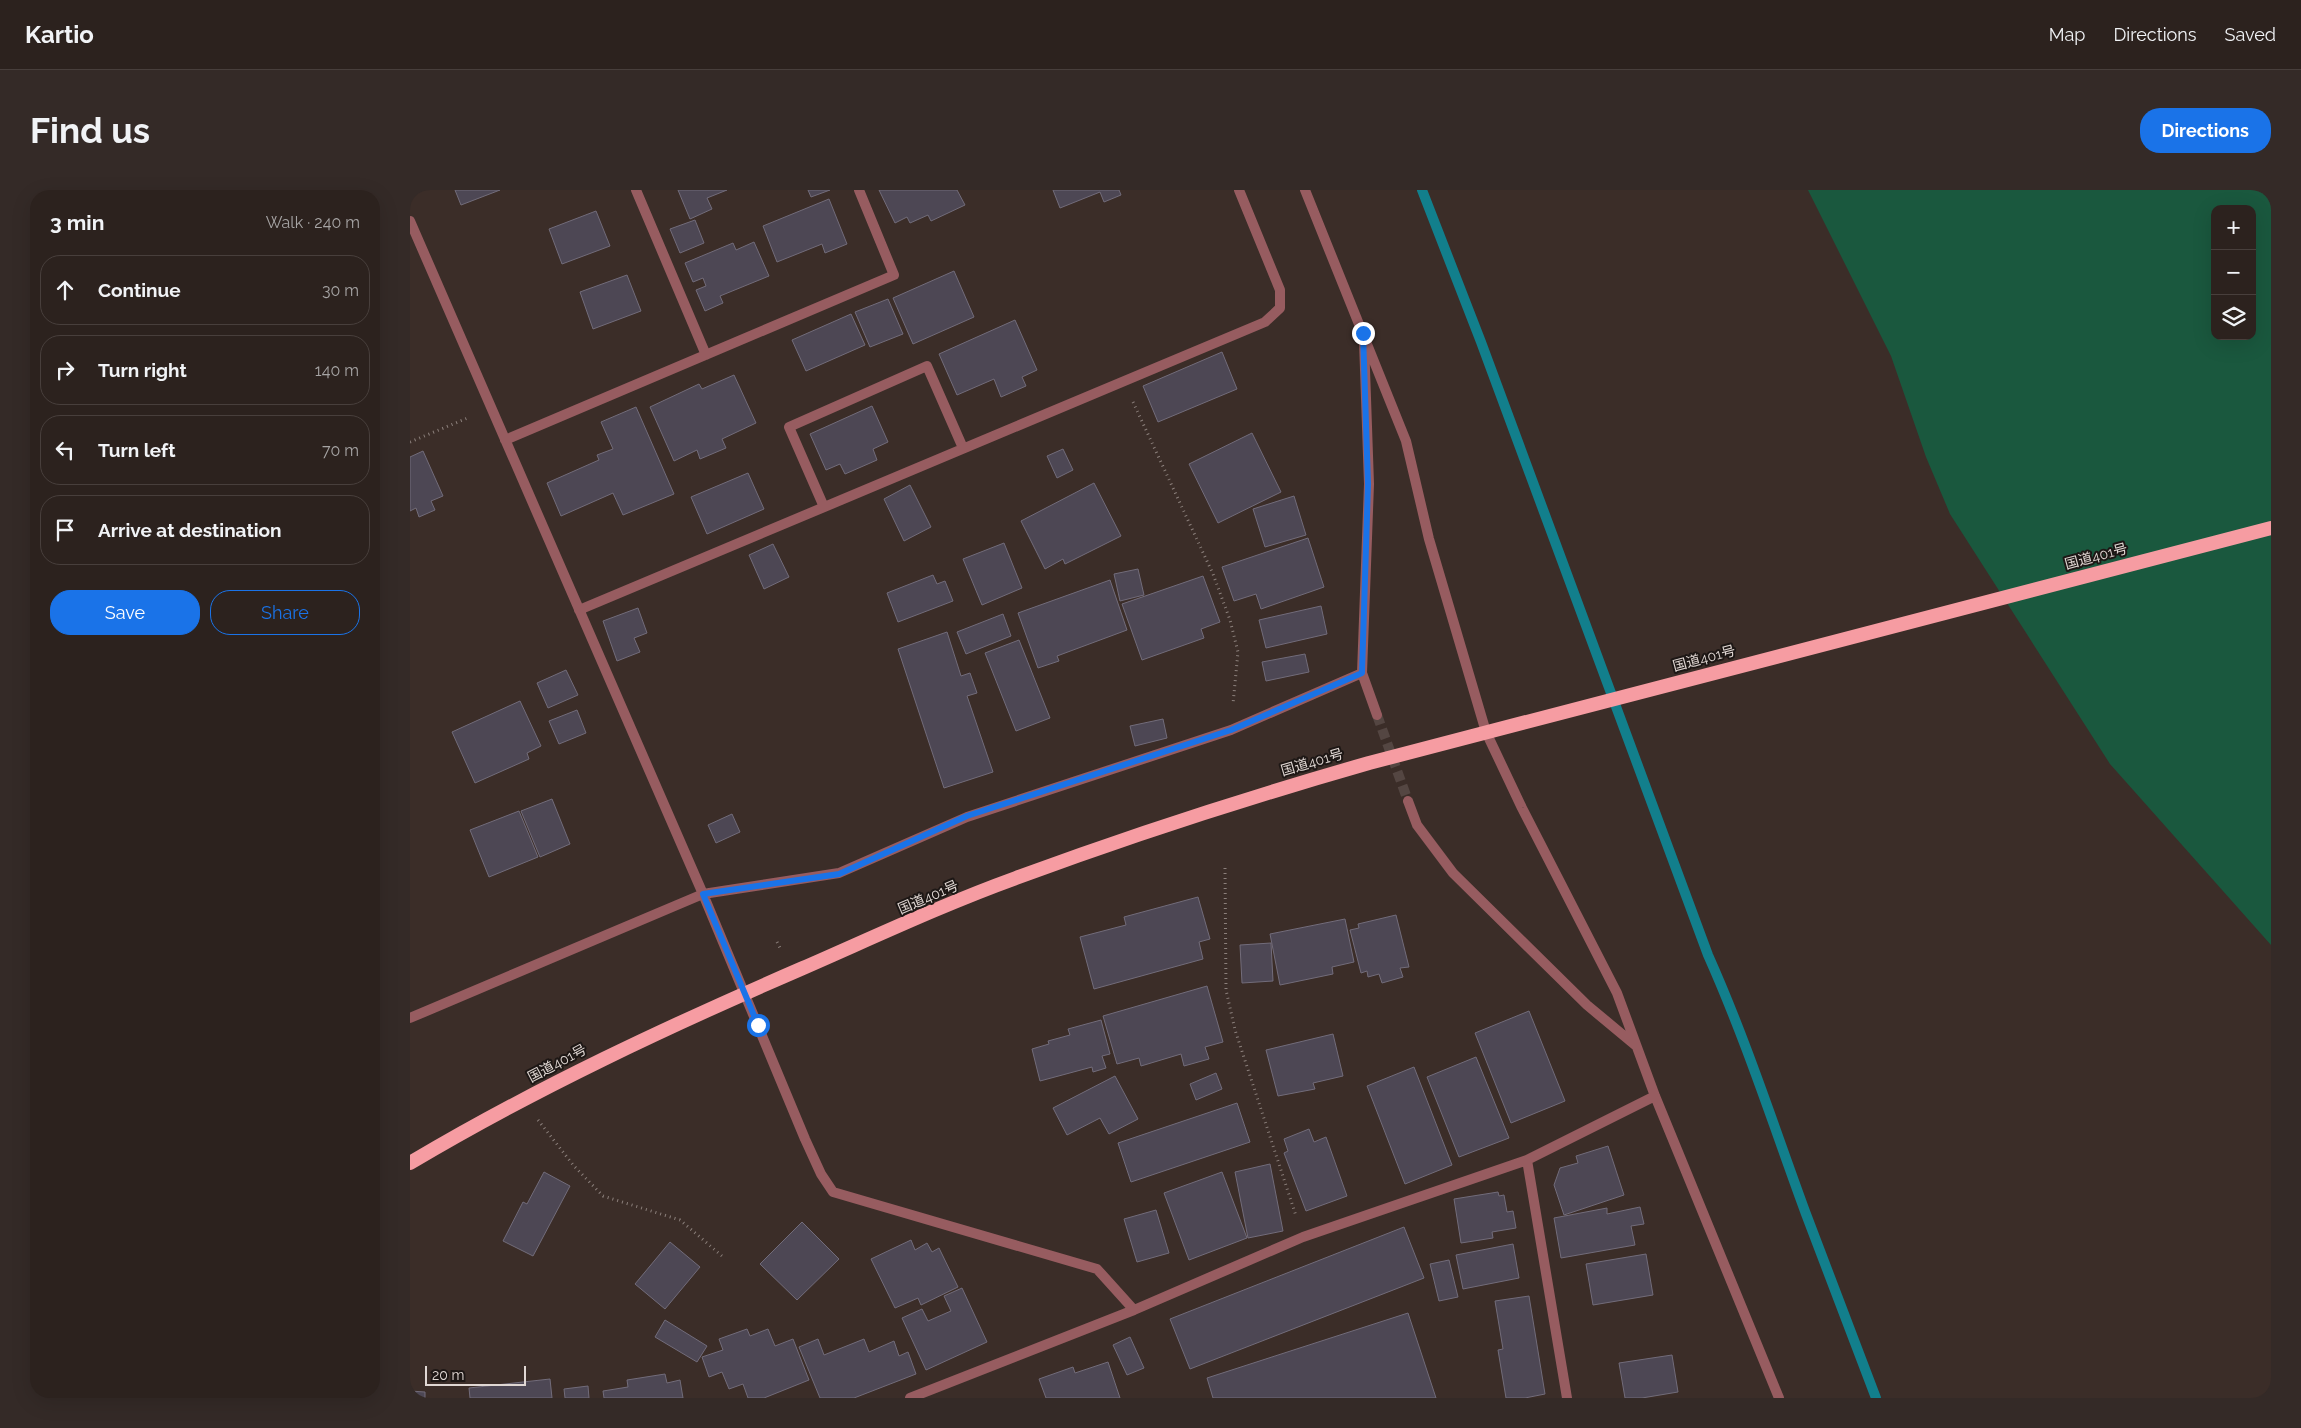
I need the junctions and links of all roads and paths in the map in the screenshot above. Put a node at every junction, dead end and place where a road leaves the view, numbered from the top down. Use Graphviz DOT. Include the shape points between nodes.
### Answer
graph roads {
  1 [pos="636,190"];
  2 [pos="859,190"];
  3 [pos="1238,190"];
  4 [pos="1305,190"];
  5 [pos="410,221"];
  6 [pos="1363,333"];
  7 [pos="706,355"];
  8 [pos="1124,381"];
  9 [pos="492,409"];
  10 [pos="505,440"];
  11 [pos="410,442"];
  12 [pos="963,448"];
  13 [pos="824,507"];
  14 [pos="2271,528"];
  15 [pos="579,610"];
  16 [pos="1362,673"];
  17 [pos="1377,715"];
  18 [pos="1231,730"];
  19 [pos="1486,732"];
  20 [pos="1408,801"];
  21 [pos="1224,868"];
  22 [pos="703,894"];
  23 [pos="745,993"];
  24 [pos="410,1018"];
  25 [pos="1636,1046"];
  26 [pos="1655,1096"];
  27 [pos="523,1100"];
  28 [pos="1527,1160"];
  29 [pos="410,1163"];
  30 [pos="1303,1237"];
  31 [pos="722,1256"];
  32 [pos="1134,1310"];
  33 [pos="910,1398"];
  34 [pos="1567,1398"];
  35 [pos="1779,1398"];
  1 -- 7 [label="street"];
  2 -- 7 [label="street" via="894,275"];
  3 -- 8 [label="street" via="1280,290 1280,308 1265,322"];
  4 -- 6 [label="street"];
  5 -- 9 [label="street"];
  6 -- 16 [label="street" via="1368,484"];
  6 -- 19 [label="street" via="1406,441 1429,539"];
  7 -- 10 [label="street"];
  8 -- 12 [label="street"];
  8 -- 18 [label="path" via="1213,574 1230,620 1238,652"];
  9 -- 10 [label="street"];
  9 -- 11 [label="path"];
  10 -- 15 [label="street"];
  12 -- 13 [label="street"];
  12 -- 13 [label="street" via="927,366 789,427"];
  13 -- 15 [label="street"];
  14 -- 19 [label="highway, 国道401号"];
  15 -- 22 [label="street"];
  16 -- 17 [label="street"];
  16 -- 18 [label="street"];
  18 -- 22 [label="street" via="967,816 839,874"];
  19 -- 23 [label="highway, 国道401号" via="1262,794 1014,879"];
  19 -- 25 [label="street" via="1617,993"];
  20 -- 25 [label="street" via="1417,825 1453,873 1587,1005"];
  21 -- 30 [label="path" via="1226,990 1235,1030"];
  22 -- 23 [label="street"];
  22 -- 24 [label="street"];
  23 -- 27 [label="highway, 国道401号" via="608,1055"];
  23 -- 32 [label="street" via="817,1166 833,1192 1097,1269"];
  25 -- 26 [label="street"];
  26 -- 28 [label="street"];
  26 -- 35 [label="street"];
  27 -- 29 [label="highway, 国道401号"];
  27 -- 31 [label="path" via="574,1166 603,1196 680,1220"];
  28 -- 30 [label="street"];
  28 -- 34 [label="street"];
  30 -- 32 [label="street"];
  32 -- 33 [label="street"];
}
